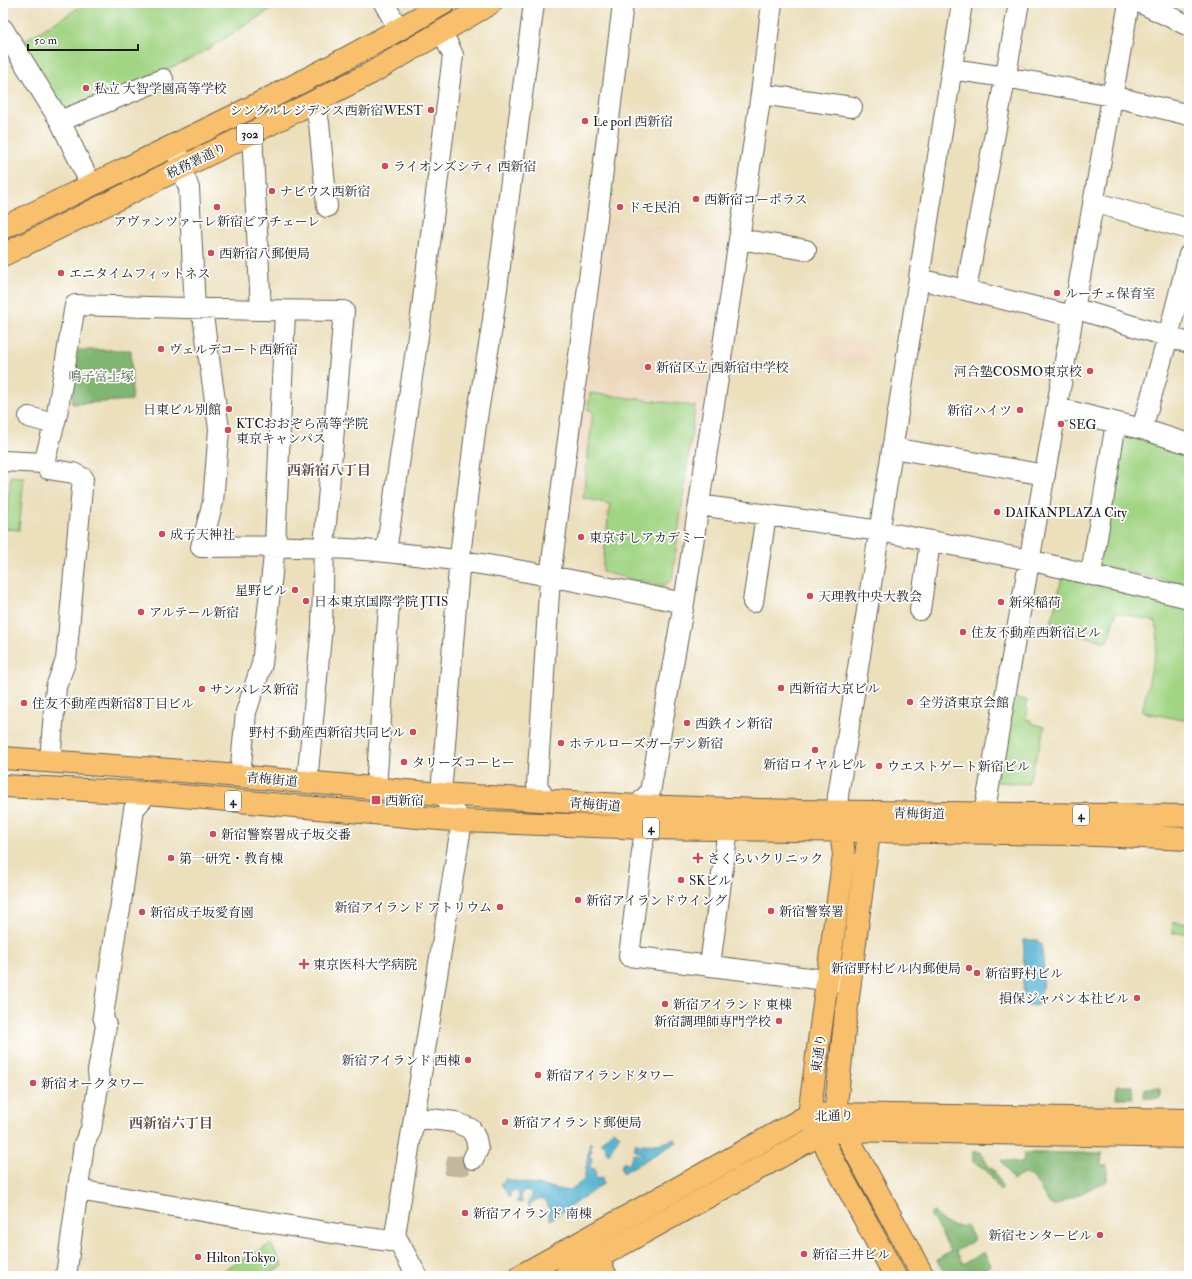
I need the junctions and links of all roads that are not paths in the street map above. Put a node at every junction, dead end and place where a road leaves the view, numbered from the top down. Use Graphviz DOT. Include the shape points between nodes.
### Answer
graph roads {
  1 [pos="384,3"];
  2 [pos="444,3"];
  3 [pos="491,3"];
  4 [pos="534,3"];
  5 [pos="623,3"];
  6 [pos="772,3"];
  7 [pos="962,3"];
  8 [pos="1019,3"];
  9 [pos="1129,3"];
  10 [pos="1141,3"];
  11 [pos="1189,26"];
  12 [pos="3,29"];
  13 [pos="399,30"];
  14 [pos="433,37"];
  15 [pos="330,67"];
  16 [pos="952,69"];
  17 [pos="1005,77"];
  18 [pos="163,79"];
  19 [pos="761,94"];
  20 [pos="1112,96"];
  21 [pos="314,102"];
  22 [pos="852,107"];
  23 [pos="1189,115"];
  24 [pos="60,121"];
  25 [pos="252,133"];
  26 [pos="176,144"];
  27 [pos="181,168"];
  28 [pos="91,185"];
  29 [pos="1093,202"];
  30 [pos="327,207"];
  31 [pos="3,228"];
  32 [pos="1189,229"];
  33 [pos="739,239"];
  34 [pos="806,250"];
  35 [pos="3,255"];
  36 [pos="1189,255"];
  37 [pos="919,279"];
  38 [pos="966,290"];
  39 [pos="195,309"];
  40 [pos="261,310"];
  41 [pos="285,311"];
  42 [pos="1074,312"];
  43 [pos="1168,337"];
  44 [pos="1189,343"];
  45 [pos="1057,408"];
  46 [pos="29,417"];
  47 [pos="1116,422"];
  48 [pos="54,424"];
  49 [pos="1142,429"];
  50 [pos="1189,444"];
  51 [pos="893,448"];
  52 [pos="3,461"];
  53 [pos="44,463"];
  54 [pos="1045,475"];
  55 [pos="699,505"];
  56 [pos="766,515"];
  57 [pos="880,531"];
  58 [pos="930,542"];
  59 [pos="275,546"];
  60 [pos="324,547"];
  61 [pos="386,552"];
  62 [pos="1029,560"];
  63 [pos="459,561"];
  64 [pos="1091,574"];
  65 [pos="550,576"];
  66 [pos="1189,598"];
  67 [pos="753,602"];
  68 [pos="684,603"];
  69 [pos="389,606"];
  70 [pos="920,610"];
  71 [pos="3,758"];
  72 [pos="50,761"];
  73 [pos="240,776"];
  74 [pos="307,782"];
  75 [pos="3,786"];
  76 [pos="442,786"];
  77 [pos="376,788"];
  78 [pos="148,793"];
  79 [pos="546,801"];
  80 [pos="637,806"];
  81 [pos="839,812"];
  82 [pos="900,813"];
  83 [pos="984,814"];
  84 [pos="1185,817"];
  85 [pos="462,821"];
  86 [pos="870,822"];
  87 [pos="645,828"];
  88 [pos="728,829"];
  89 [pos="1189,839"];
  90 [pos="710,966"];
  91 [pos="828,980"];
  92 [pos="850,983"];
  93 [pos="809,1115"];
  94 [pos="414,1118"];
  95 [pos="1189,1120"];
  96 [pos="840,1122"];
  97 [pos="819,1135"];
  98 [pos="1189,1136"];
  99 [pos="473,1159"];
  100 [pos="78,1190"];
  101 [pos="586,1240"];
  102 [pos="398,1242"];
  103 [pos="566,1250"];
  104 [pos="601,1267"];
  105 [pos="574,1274"];
  106 [pos="66,1276"];
  107 [pos="417,1276"];
  108 [pos="520,1276"];
  109 [pos="895,1276"];
  110 [pos="923,1276"];
  1 -- 13 [label="street"];
  2 -- 13 [label="main road, 税務署通り / 302"];
  3 -- 14 [label="main road, 税務署通り / 302"];
  4 -- 63 [label="street"];
  5 -- 65 [label="street"];
  6 -- 19 [label="street"];
  7 -- 16 [label="street"];
  8 -- 17 [label="street"];
  9 -- 20 [label="street"];
  10 -- 11 [label="street"];
  12 -- 24 [label="street"];
  13 -- 15 [label="main road, 税務署通り / 302"];
  14 -- 15 [label="main road" via="422,28 379,52"];
  14 -- 21 [label="main road, 税務署通り / 302"];
  14 -- 61 [label="street" via="453,55 421,316"];
  15 -- 26 [label="main road, 税務署通り / 302"];
  16 -- 17 [label="street"];
  16 -- 37 [label="street"];
  17 -- 20 [label="street"];
  17 -- 38 [label="street"];
  18 -- 24 [label="street"];
  19 -- 22 [label="street"];
  19 -- 33 [label="street"];
  20 -- 23 [label="street"];
  20 -- 29 [label="street"];
  21 -- 25 [label="main road, 税務署通り / 302"];
  21 -- 30 [label="street" via="319,123"];
  24 -- 28 [label="street"];
  25 -- 27 [label="main road, 税務署通り / 302"];
  25 -- 40 [label="street"];
  26 -- 27 [label="street"];
  26 -- 28 [label="main road, 税務署通り / 302"];
  27 -- 35 [label="main road, 税務署通り / 302"];
  27 -- 39 [label="street" via="189,188"];
  28 -- 31 [label="main road, 税務署通り / 302"];
  29 -- 32 [label="street"];
  29 -- 42 [label="street"];
  33 -- 34 [label="street"];
  33 -- 55 [label="street"];
  36 -- 43 [label="street"];
  37 -- 38 [label="street"];
  37 -- 51 [label="street"];
  38 -- 42 [label="street"];
  39 -- 40 [label="street"];
  39 -- 48 [label="street" via="75,305"];
  39 -- 59 [label="street" via="204,316 219,429 213,502 201,547"];
  40 -- 41 [label="street"];
  41 -- 59 [label="street"];
  41 -- 60 [label="street" via="344,311"];
  42 -- 43 [label="street"];
  42 -- 45 [label="street"];
  43 -- 44 [label="street"];
  43 -- 49 [label="street"];
  45 -- 47 [label="street"];
  45 -- 54 [label="street"];
  46 -- 48 [label="street"];
  47 -- 49 [label="street"];
  47 -- 64 [label="street"];
  48 -- 53 [label="street"];
  49 -- 50 [label="street"];
  51 -- 54 [label="street"];
  51 -- 57 [label="street"];
  52 -- 53 [label="street"];
  53 -- 72 [label="street" via="48,469 73,473 83,478 66,660 56,687"];
  54 -- 62 [label="street"];
  55 -- 56 [label="street"];
  55 -- 68 [label="street"];
  56 -- 57 [label="street"];
  56 -- 67 [label="street"];
  57 -- 58 [label="street"];
  57 -- 81 [label="street"];
  58 -- 62 [label="street"];
  58 -- 70 [label="street"];
  59 -- 60 [label="street"];
  59 -- 73 [label="street" via="262,664 246,712"];
  60 -- 61 [label="street"];
  60 -- 74 [label="street" via="322,626"];
  61 -- 63 [label="street"];
  62 -- 64 [label="street"];
  62 -- 83 [label="street"];
  63 -- 65 [label="street"];
  63 -- 76 [label="street"];
  64 -- 66 [label="street"];
  65 -- 68 [label="street"];
  65 -- 79 [label="street" via="536,785"];
  68 -- 80 [label="street" via="650,792"];
  69 -- 77 [label="street"];
  71 -- 72 [label="main road, 青梅街道 / 4"];
  72 -- 73 [label="main road, 青梅街道 / 4"];
  73 -- 74 [label="main road, 青梅街道 / 4"];
  74 -- 77 [label="main road, 青梅街道 / 4"];
  75 -- 78 [label="main road, 青梅街道 / 4"];
  76 -- 77 [label="main road, 青梅街道 / 4"];
  76 -- 79 [label="main road, 青梅街道 / 4"];
  76 -- 85 [label="street"];
  78 -- 85 [label="main road, 青梅街道 / 4"];
  78 -- 100 [label="street" via="134,809 103,1016 106,1026 98,1071 99,1081 91,1129 84,1144"];
  79 -- 80 [label="main road, 青梅街道 / 4"];
  80 -- 81 [label="main road, 青梅街道 / 4"];
  81 -- 82 [label="street" via="841,802 848,807"];
  81 -- 86 [label="main road, 青梅街道 / 4"];
  81 -- 88 [label="main road, 青梅街道 / 4"];
  81 -- 91 [label="main road, 東通り" via="844,855"];
  82 -- 83 [label="main road, 青梅街道 / 4"];
  82 -- 86 [label="main road, 青梅街道 / 4"];
  83 -- 84 [label="main road, 青梅街道 / 4"];
  85 -- 87 [label="main road, 青梅街道 / 4"];
  85 -- 94 [label="street"];
  86 -- 89 [label="main road, 青梅街道 / 4"];
  86 -- 92 [label="main road, 東通り"];
  87 -- 88 [label="main road, 青梅街道 / 4"];
  87 -- 90 [label="street" via="628,956"];
  88 -- 90 [label="street"];
  90 -- 91 [label="street"];
  91 -- 92 [label="street"];
  91 -- 93 [label="main road, 東通り"];
  92 -- 96 [label="main road, 東通り"];
  93 -- 96 [label="main road, 北通り"];
  93 -- 97 [label="main road"];
  93 -- 101 [label="main road, 北通り"];
  94 -- 99 [label="street" via="455,1122 471,1130 478,1149"];
  94 -- 102 [label="street" via="394,1235"];
  95 -- 96 [label="main road, 北通り"];
  96 -- 97 [label="main road, 北通り"];
  96 -- 98 [label="main road, 北通り"];
  96 -- 110 [label="main road"];
  97 -- 104 [label="main road, 北通り"];
  97 -- 109 [label="main road"];
  100 -- 102 [label="street"];
  100 -- 106 [label="street"];
  101 -- 103 [label="main road, 北通り"];
  101 -- 104 [label="main road"];
  102 -- 107 [label="street"];
  103 -- 105 [label="main road"];
  103 -- 108 [label="main road, 北通り"];
  104 -- 105 [label="main road, 北通り"];
}
